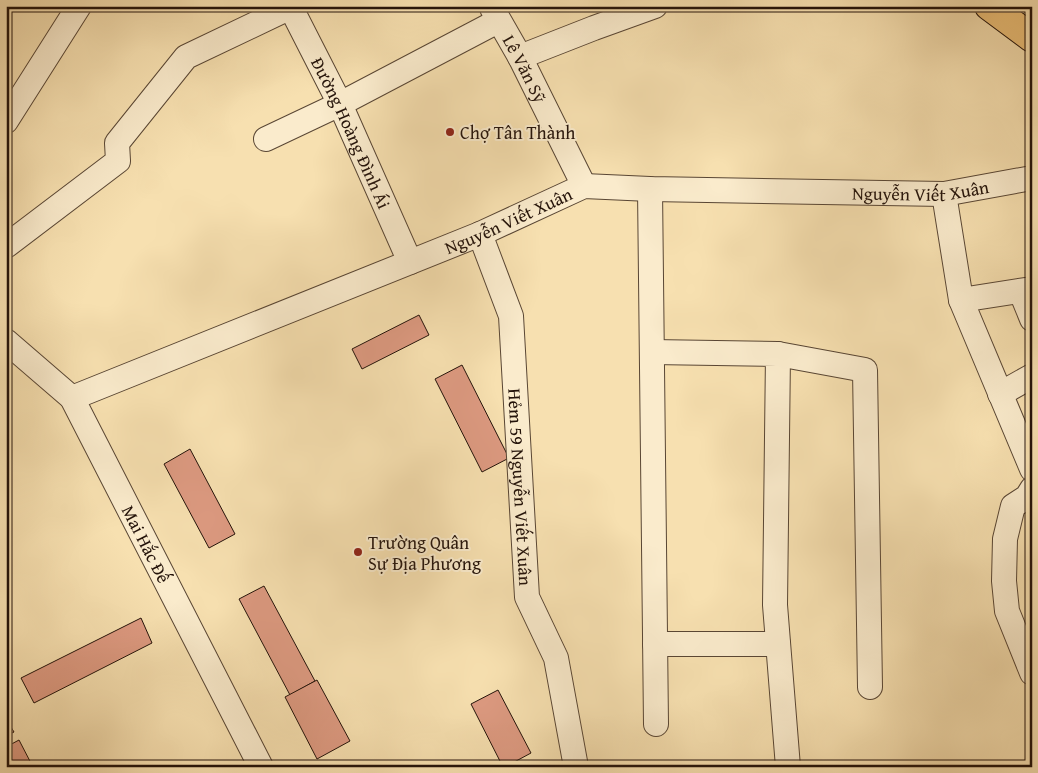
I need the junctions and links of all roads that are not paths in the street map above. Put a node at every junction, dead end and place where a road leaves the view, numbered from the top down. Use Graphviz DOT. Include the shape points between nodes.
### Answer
graph roads {
  1 [pos="79,6"];
  2 [pos="655,6"];
  3 [pos="989,6"];
  4 [pos="291,7"];
  5 [pos="494,14"];
  6 [pos="1032,38"];
  7 [pos="520,57"];
  8 [pos="340,104"];
  9 [pos="6,121"];
  10 [pos="266,139"];
  11 [pos="1032,178"];
  12 [pos="584,186"];
  13 [pos="650,189"];
  14 [pos="944,194"];
  15 [pos="480,234"];
  16 [pos="6,246"];
  17 [pos="410,262"];
  18 [pos="1026,290"];
  19 [pos="961,300"];
  20 [pos="1032,319"];
  21 [pos="6,340"];
  22 [pos="652,352"];
  23 [pos="778,354"];
  24 [pos="1032,376"];
  25 [pos="1000,394"];
  26 [pos="72,398"];
  27 [pos="1032,469"];
  28 [pos="1030,497"];
  29 [pos="655,644"];
  30 [pos="778,644"];
  31 [pos="1032,673"];
  32 [pos="870,687"];
  33 [pos="656,724"];
  34 [pos="788,764"];
  35 [pos="261,767"];
  36 [pos="576,767"];
  1 -- 9 [label="street"];
  2 -- 7 [label="street"];
  3 -- 6 [label="main road"];
  4 -- 8 [label="street, Đường Hoàng Đình Ái"];
  4 -- 16 [label="street" via="186,57 118,143 118,162"];
  5 -- 7 [label="street, Lê Văn Sỹ"];
  5 -- 8 [label="street"];
  7 -- 12 [label="street, Lê Văn Sỹ"];
  8 -- 10 [label="street"];
  8 -- 17 [label="street, Đường Hoàng Đình Ái"];
  11 -- 14 [label="street, Nguyễn Viết Xuân"];
  12 -- 13 [label="street, Nguyễn Viết Xuân"];
  12 -- 15 [label="street, Nguyễn Viết Xuân"];
  13 -- 14 [label="street, Nguyễn Viết Xuân"];
  13 -- 22 [label="street"];
  14 -- 19 [label="street"];
  15 -- 17 [label="street, Nguyễn Viết Xuân"];
  15 -- 36 [label="street, Hẻm 59 Nguyễn Viết Xuân" via="511,316 527,597 556,658"];
  17 -- 26 [label="street, Nguyễn Viết Xuân"];
  18 -- 19 [label="street"];
  18 -- 20 [label="street"];
  19 -- 25 [label="street"];
  21 -- 26 [label="street, Mai Hắc Đế"];
  22 -- 23 [label="street"];
  22 -- 29 [label="street"];
  23 -- 30 [label="street" via="775,605"];
  23 -- 32 [label="street" via="865,370"];
  24 -- 25 [label="street"];
  25 -- 27 [label="street"];
  26 -- 35 [label="street, Mai Hắc Đế"];
  28 -- 31 [label="street" via="1013,506 1005,539 1004,580 1007,611"];
  29 -- 30 [label="street"];
  29 -- 33 [label="street"];
  30 -- 34 [label="street"];
}
